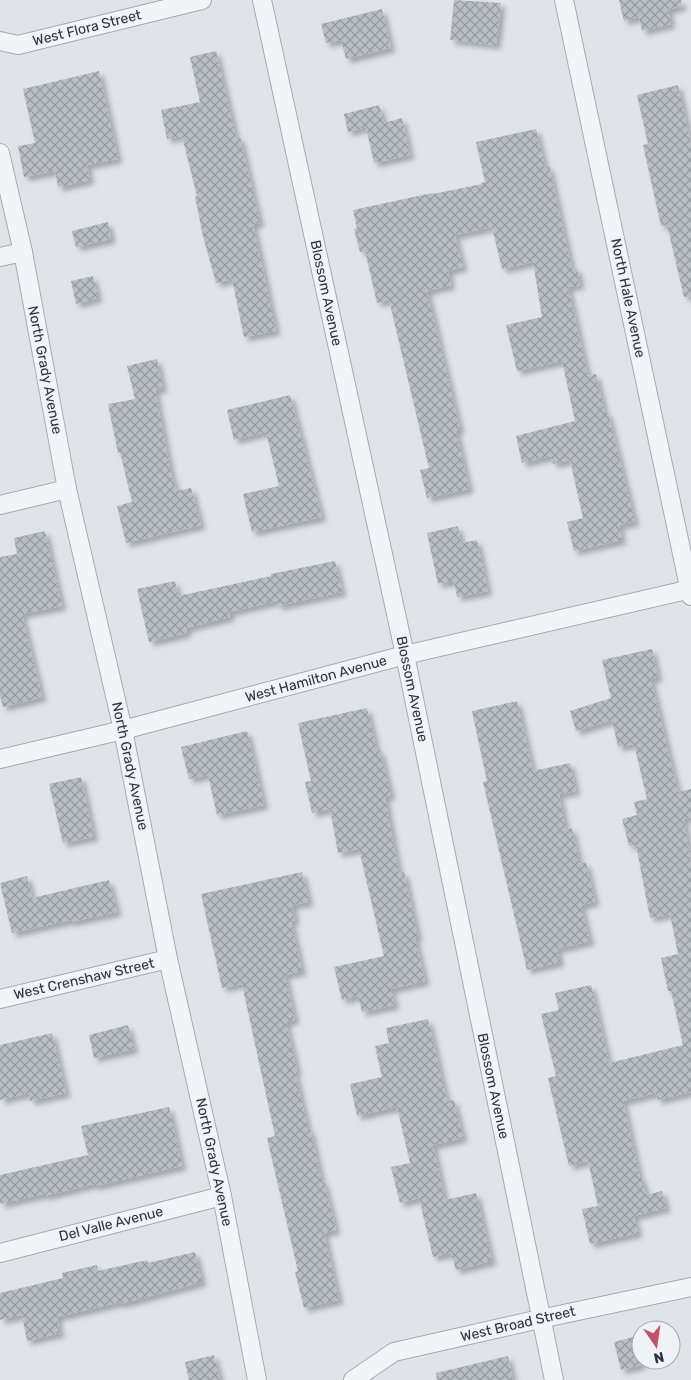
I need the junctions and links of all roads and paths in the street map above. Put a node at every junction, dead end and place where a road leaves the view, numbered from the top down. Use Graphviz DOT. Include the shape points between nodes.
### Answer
graph roads {
  1 [pos="202,0"];
  2 [pos="262,0"];
  3 [pos="564,0"];
  4 [pos="0,41"];
  5 [pos="0,153"];
  6 [pos="23,252"];
  7 [pos="0,257"];
  8 [pos="67,489"];
  9 [pos="0,506"];
  10 [pos="691,591"];
  11 [pos="405,655"];
  12 [pos="124,730"];
  13 [pos="0,758"];
  14 [pos="168,959"];
  15 [pos="0,999"];
  16 [pos="222,1196"];
  17 [pos="0,1253"];
  18 [pos="691,1287"];
  19 [pos="540,1319"];
  20 [pos="257,1380"];
  21 [pos="354,1380"];
  22 [pos="554,1380"];
  1 -- 4 [label="street, West Flora Street" via="18,45"];
  2 -- 11 [label="street, Blossom Avenue"];
  3 -- 10 [label="street, North Hale Avenue"];
  5 -- 6 [label="street, North Grady Avenue"];
  6 -- 7 [label="street"];
  6 -- 8 [label="street, North Grady Avenue"];
  8 -- 9 [label="street"];
  8 -- 12 [label="street, North Grady Avenue"];
  10 -- 11 [label="street, West Hamilton Avenue"];
  11 -- 12 [label="street, West Hamilton Avenue"];
  11 -- 19 [label="street, Blossom Avenue"];
  12 -- 13 [label="street, West Hamilton Avenue"];
  12 -- 14 [label="street, North Grady Avenue"];
  14 -- 15 [label="street, West Crenshaw Street"];
  14 -- 16 [label="street, North Grady Avenue"];
  16 -- 17 [label="street, Del Valle Avenue"];
  16 -- 20 [label="street, North Grady Avenue"];
  18 -- 19 [label="street, West Broad Street"];
  19 -- 21 [label="street, West Broad Street" via="394,1352"];
  19 -- 22 [label="street, Blossom Avenue"];
}
